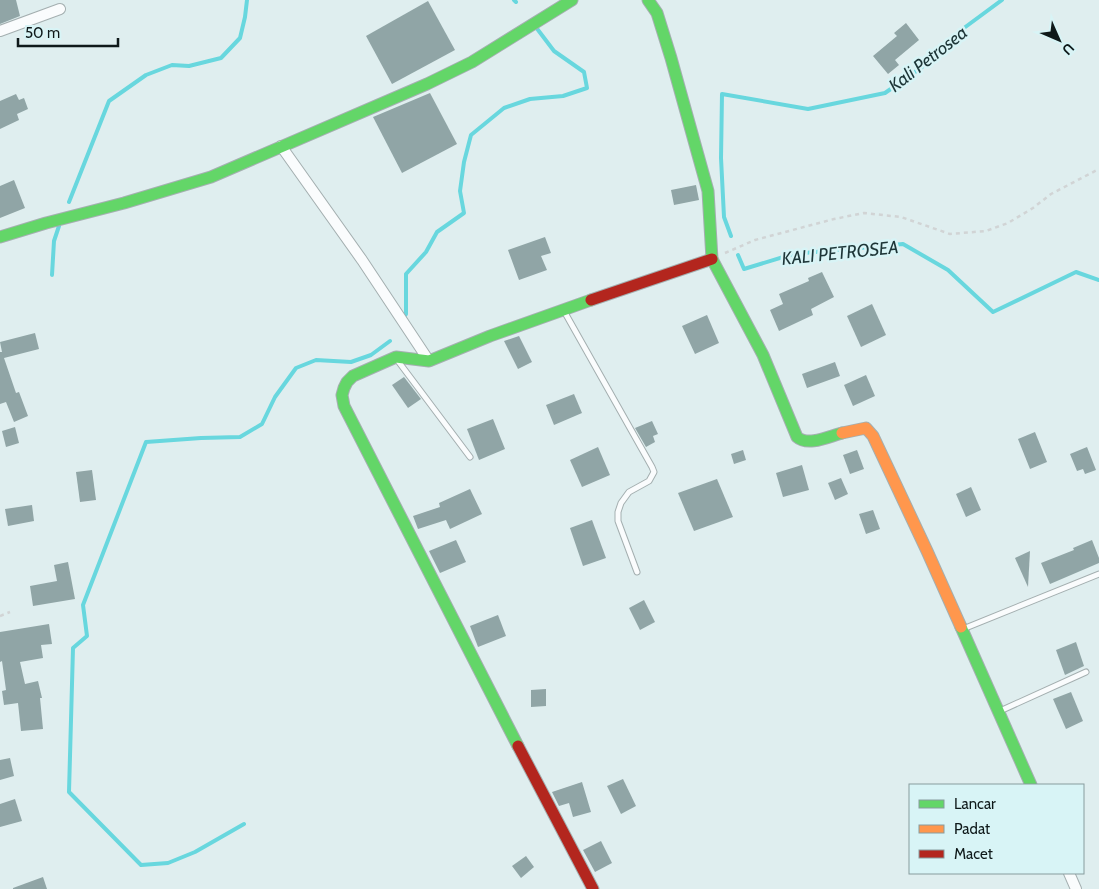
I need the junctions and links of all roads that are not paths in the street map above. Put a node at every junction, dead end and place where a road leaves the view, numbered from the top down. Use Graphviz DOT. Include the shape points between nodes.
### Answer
graph roads {
  1 [pos="572,0"];
  2 [pos="648,0"];
  3 [pos="60,9"];
  4 [pos="0,31"];
  5 [pos="282,146"];
  6 [pos="0,237"];
  7 [pos="712,259"];
  8 [pos="564,310"];
  9 [pos="396,358"];
  10 [pos="429,360"];
  11 [pos="470,457"];
  12 [pos="637,572"];
  13 [pos="1099,574"];
  14 [pos="962,629"];
  15 [pos="1086,672"];
  16 [pos="999,711"];
  17 [pos="1031,784"];
  18 [pos="1069,874"];
  19 [pos="593,889"];
  20 [pos="1076,889"];
  1 -- 5 [label="street" via="472,62"];
  2 -- 7 [label="street" via="657,13 708,191"];
  3 -- 4 [label="street"];
  5 -- 6 [label="street" via="212,177"];
  5 -- 10 [label="street"];
  7 -- 8 [label="street"];
  7 -- 14 [label="street" via="763,355 798,438 814,441 866,428 875,438"];
  8 -- 10 [label="street"];
  8 -- 12 [label="lane" via="654,472 649,481 629,492 618,512 618,521"];
  9 -- 10 [label="street"];
  9 -- 11 [label="lane"];
  9 -- 19 [label="street" via="347,382 342,396 344,406"];
  13 -- 14 [label="lane"];
  14 -- 16 [label="street"];
  15 -- 16 [label="lane"];
  16 -- 17 [label="street"];
  18 -- 20 [label="street"];
}
